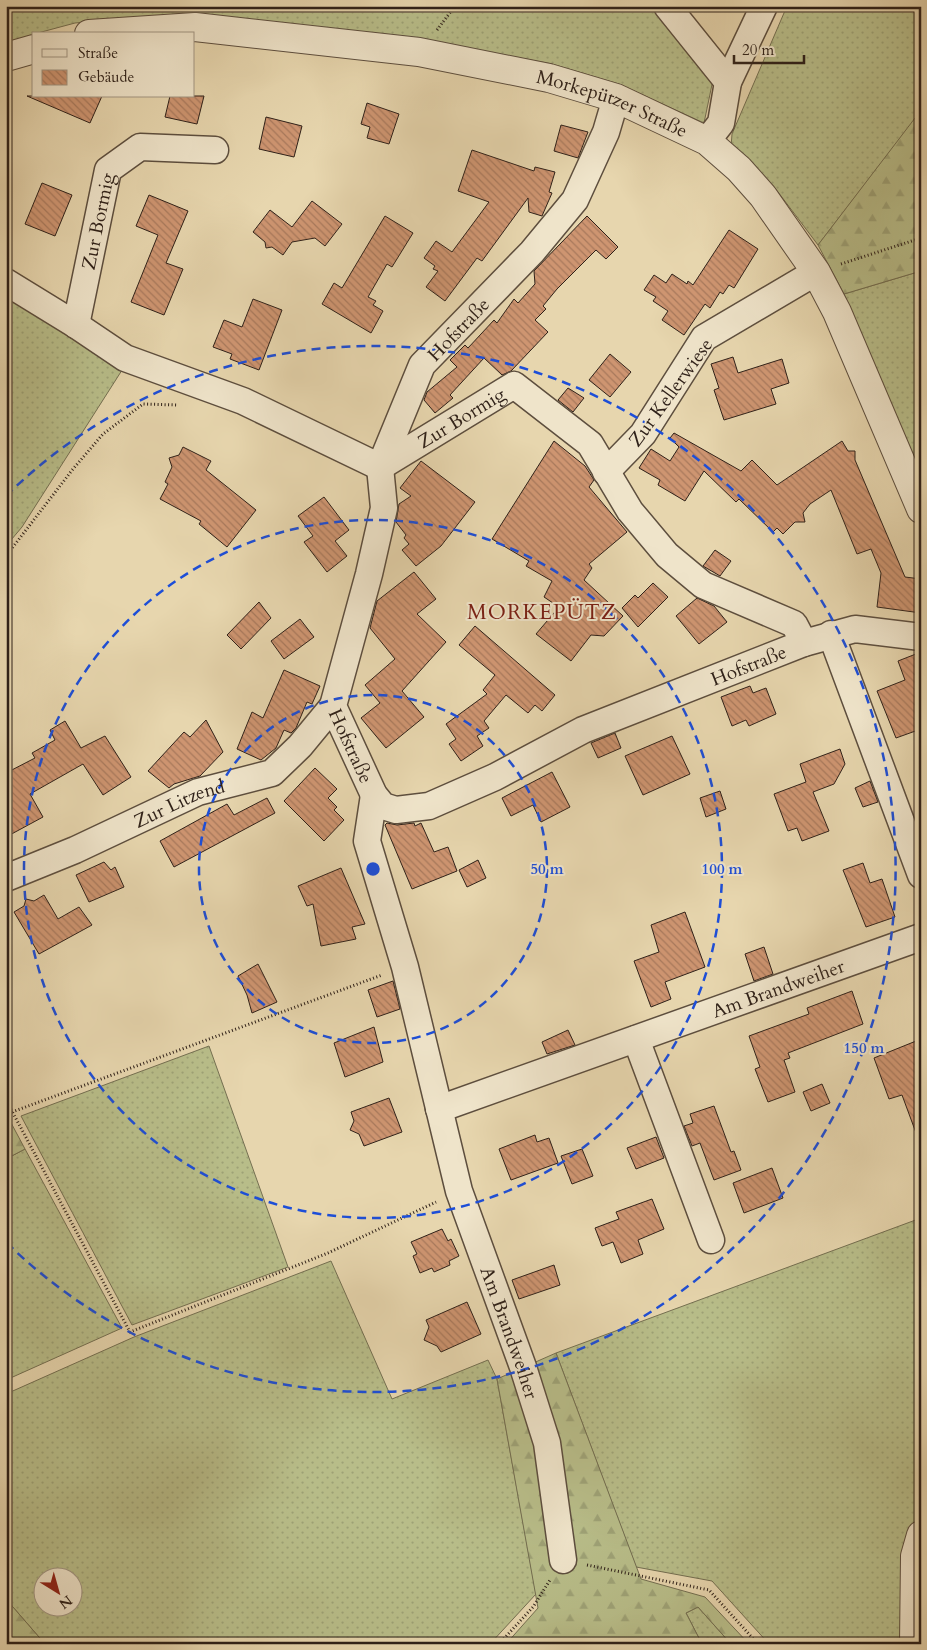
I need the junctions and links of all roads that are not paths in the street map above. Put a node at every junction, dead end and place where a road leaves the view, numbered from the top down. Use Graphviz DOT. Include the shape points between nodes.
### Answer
graph roads {
  1 [pos="667,6"];
  2 [pos="764,6"];
  3 [pos="119,32"];
  4 [pos="32,50"];
  5 [pos="6,57"];
  6 [pos="728,82"];
  7 [pos="616,98"];
  8 [pos="708,142"];
  9 [pos="215,150"];
  10 [pos="816,272"];
  11 [pos="6,282"];
  12 [pos="76,325"];
  13 [pos="380,467"];
  14 [pos="606,472"];
  15 [pos="921,509"];
  16 [pos="831,634"];
  17 [pos="921,637"];
  18 [pos="804,643"];
  19 [pos="333,706"];
  20 [pos="374,795"];
  21 [pos="921,875"];
  22 [pos="6,878"];
  23 [pos="921,937"];
  24 [pos="636,1039"];
  25 [pos="439,1109"];
  26 [pos="711,1240"];
  27 [pos="921,1536"];
  28 [pos="563,1560"];
  29 [pos="914,1644"];
  1 -- 6 [label="street"];
  2 -- 6 [label="street"];
  3 -- 7 [label="street, Morkepützer Straße" via="195,27 419,52 549,78"];
  4 -- 5 [label="street"];
  6 -- 8 [label="street" via="721,123"];
  7 -- 8 [label="street, Morkepützer Straße"];
  7 -- 13 [label="street, Hofstraße" via="606,132 575,200 532,252 422,365"];
  8 -- 10 [label="street, Morkepützer Straße" via="740,169 763,196"];
  9 -- 12 [label="street, Zur Bormig" via="140,148 108,170"];
  10 -- 14 [label="street, Zur Kellerwiese" via="704,338 643,434"];
  10 -- 15 [label="street, Morkepützer Straße"];
  11 -- 12 [label="street"];
  12 -- 13 [label="street" via="125,358 243,401"];
  13 -- 14 [label="street, Zur Bormig" via="514,385 590,444"];
  13 -- 19 [label="street, Hofstraße" via="384,508"];
  14 -- 18 [label="street, Zur Bormig" via="630,511 667,555 703,585 794,624"];
  16 -- 17 [label="street, Hofstraße" via="855,629"];
  16 -- 18 [label="street, Hofstraße"];
  16 -- 21 [label="street"];
  18 -- 20 [label="street, Hofstraße" via="583,730 495,777 429,806 396,810 383,806"];
  19 -- 20 [label="street, Hofstraße"];
  19 -- 22 [label="street, Zur Litzend" via="300,746 272,773 198,792 75,850"];
  20 -- 25 [label="street, Am Brandweiher" via="367,841 405,967"];
  23 -- 24 [label="street, Am Brandweiher"];
  24 -- 25 [label="street, Am Brandweiher"];
  24 -- 26 [label="street"];
  25 -- 28 [label="street, Am Brandweiher" via="459,1191 523,1366 547,1443"];
  27 -- 29 [label="street" via="915,1556"];
}
